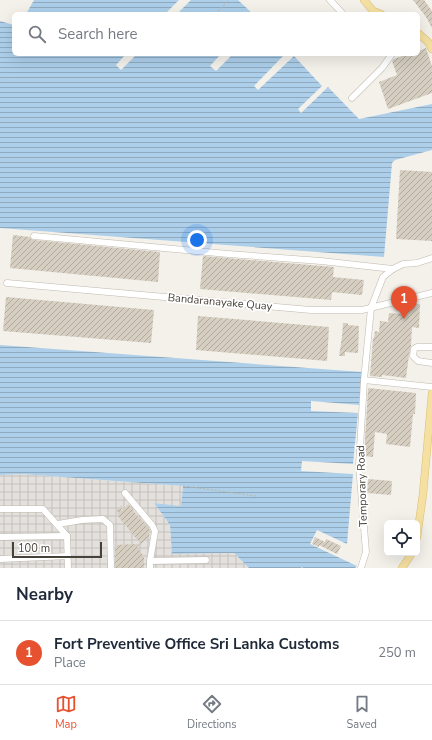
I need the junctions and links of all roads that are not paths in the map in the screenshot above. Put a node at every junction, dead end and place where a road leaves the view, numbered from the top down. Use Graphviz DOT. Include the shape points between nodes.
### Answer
graph roads {
  1 [pos="330,0"];
  2 [pos="364,0"];
  3 [pos="341,12"];
  4 [pos="376,12"];
  5 [pos="420,35"];
  6 [pos="430,45"];
  7 [pos="391,56"];
  8 [pos="352,98"];
  9 [pos="34,236"];
  10 [pos="432,258"];
  11 [pos="393,268"];
  12 [pos="7,283"];
  13 [pos="432,293"];
  14 [pos="371,308"];
  15 [pos="432,347"];
  16 [pos="432,363"];
  17 [pos="364,380"];
  18 [pos="432,387"];
  19 [pos="432,393"];
  20 [pos="125,492"];
  21 [pos="0,509"];
  22 [pos="419,520"];
  23 [pos="58,524"];
  24 [pos="67,536"];
  25 [pos="0,537"];
  26 [pos="68,556"];
  27 [pos="410,556"];
  28 [pos="0,559"];
  29 [pos="206,560"];
  30 [pos="150,561"];
  31 [pos="68,568"];
  32 [pos="111,568"];
  33 [pos="150,568"];
  34 [pos="361,568"];
  35 [pos="402,568"];
  1 -- 3 [label="lane"];
  2 -- 4 [label="main road"];
  5 -- 6 [label="main road"];
  7 -- 8 [label="lane"];
  9 -- 11 [label="lane"];
  10 -- 11 [label="lane"];
  11 -- 14 [label="lane, Temporary Road" via="383,277"];
  12 -- 14 [label="lane, Bandaranayake Quay" via="311,310"];
  13 -- 14 [label="lane, Bandaranayake Quay"];
  14 -- 17 [label="lane, Temporary Road"];
  15 -- 16 [label="lane" via="417,347 413,356 418,361"];
  17 -- 18 [label="lane"];
  17 -- 34 [label="lane, Temporary Road" via="359,465 366,552"];
  19 -- 22 [label="main road"];
  20 -- 30 [label="lane" via="155,531"];
  21 -- 23 [label="lane" via="43,509"];
  23 -- 24 [label="lane"];
  23 -- 32 [label="lane" via="103,519 110,525"];
  24 -- 25 [label="lane"];
  24 -- 26 [label="lane"];
  26 -- 28 [label="lane"];
  26 -- 31 [label="lane"];
  27 -- 35 [label="main road"];
  29 -- 30 [label="lane"];
  30 -- 33 [label="lane"];
}
